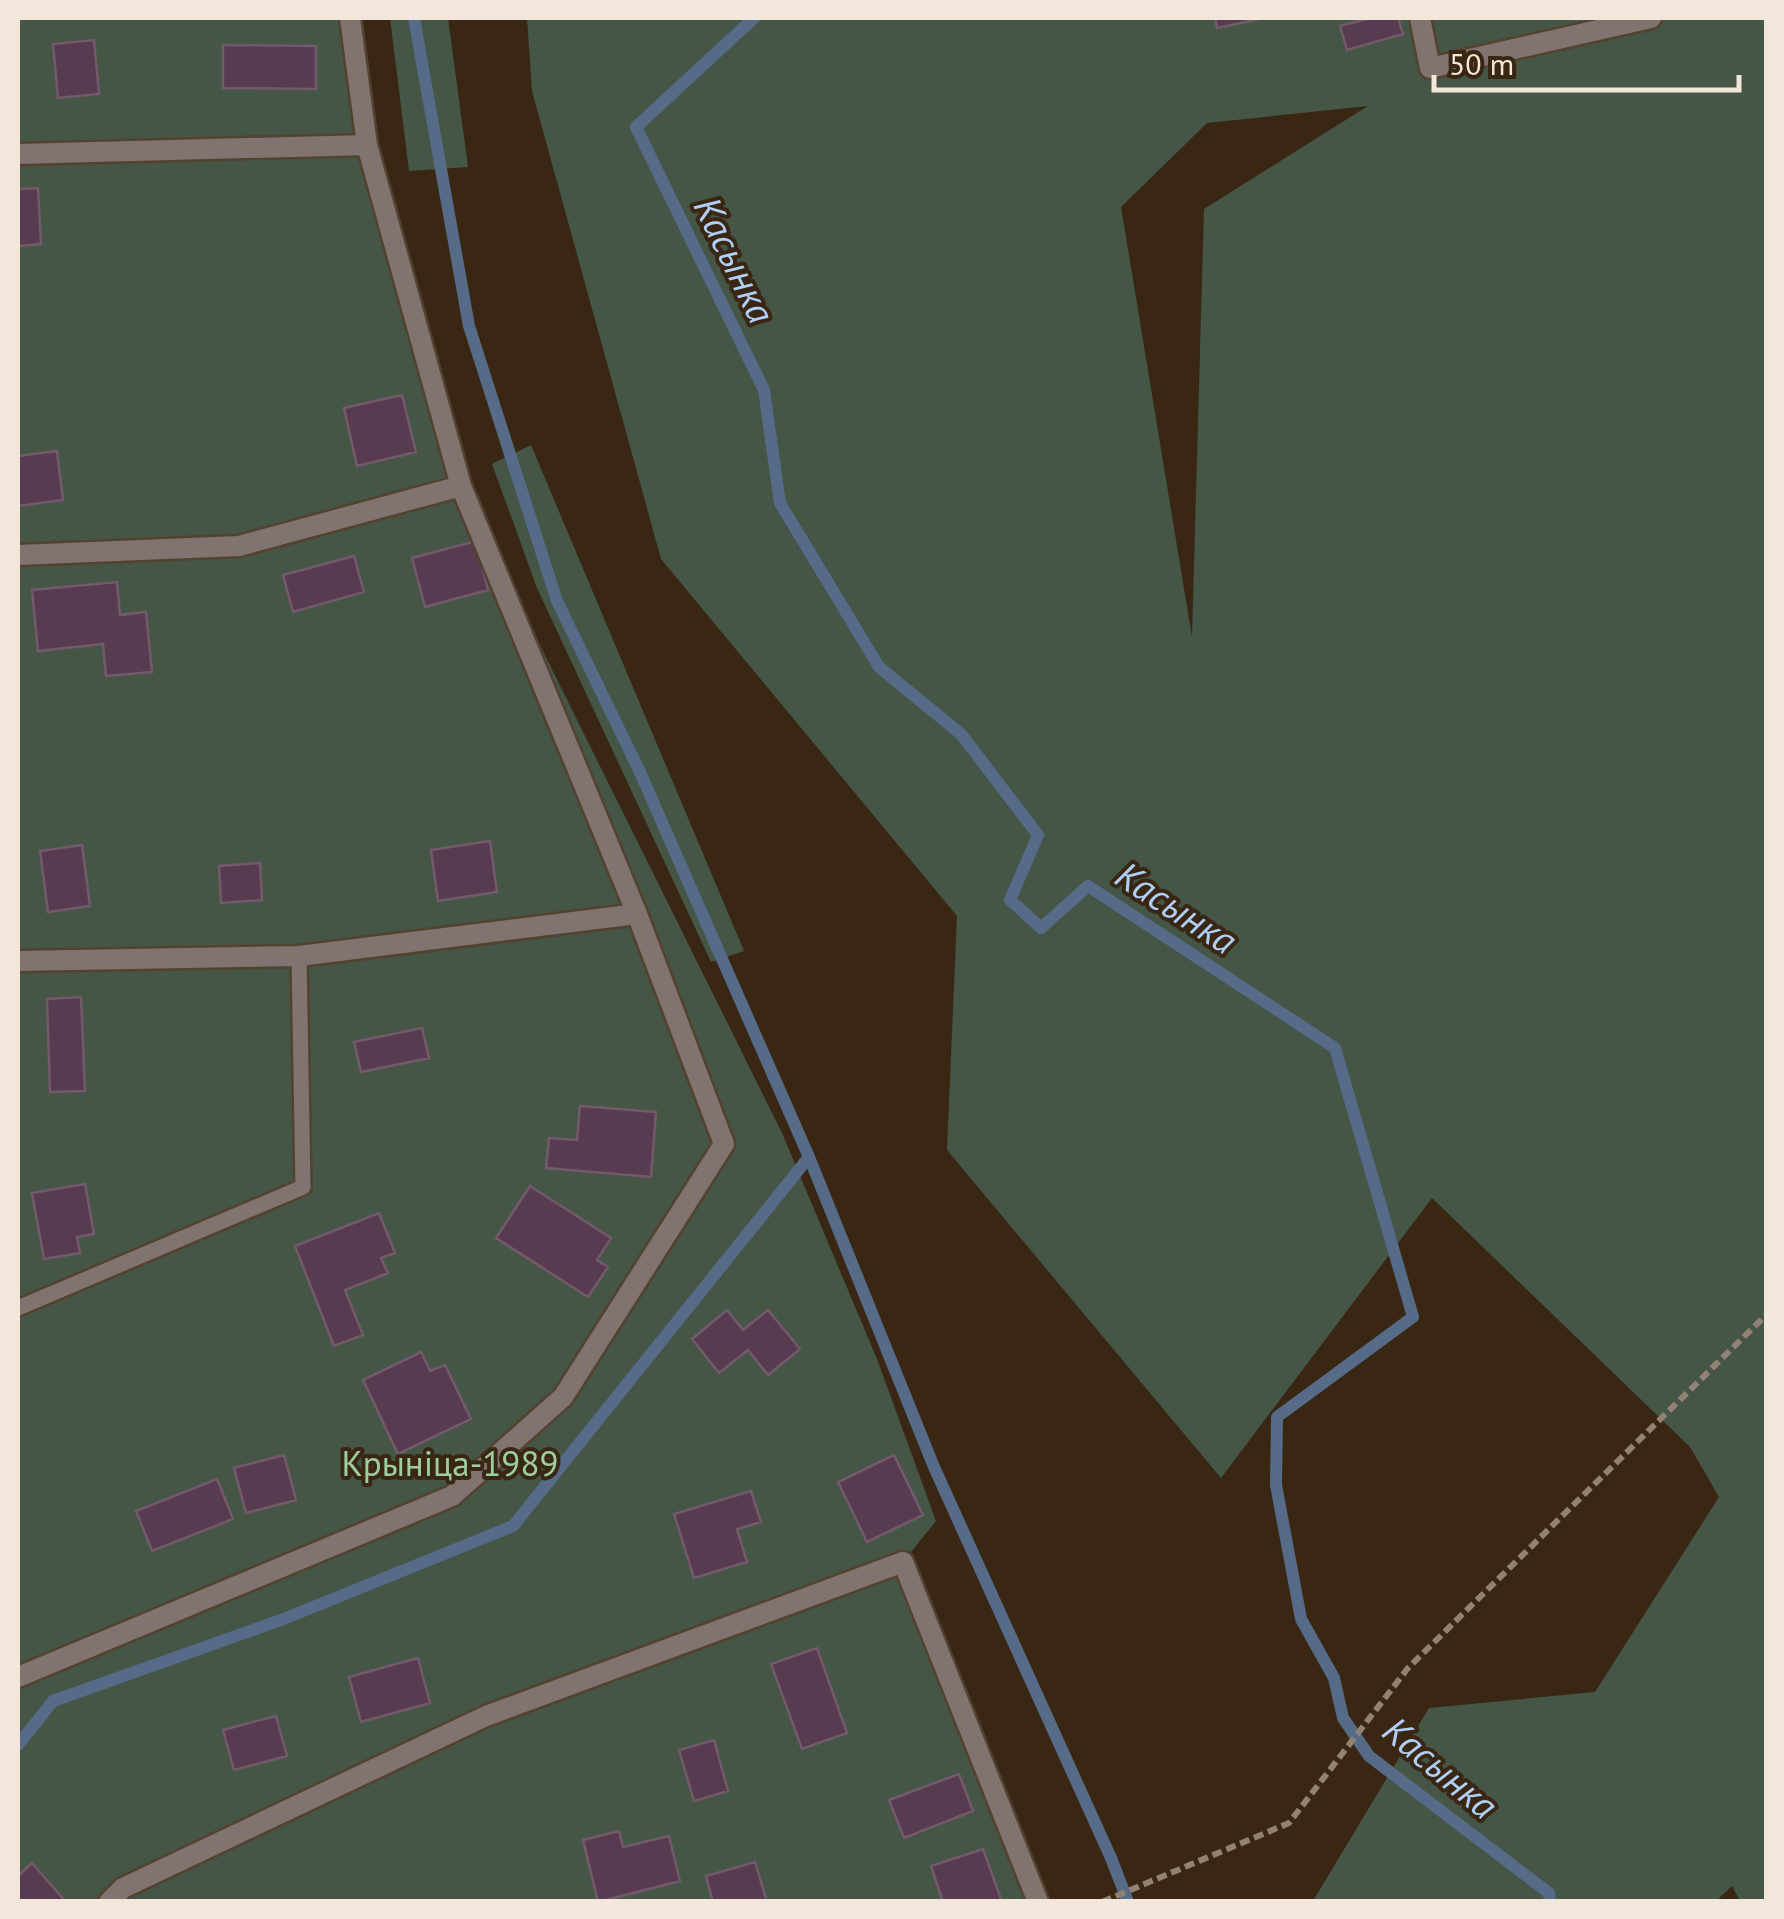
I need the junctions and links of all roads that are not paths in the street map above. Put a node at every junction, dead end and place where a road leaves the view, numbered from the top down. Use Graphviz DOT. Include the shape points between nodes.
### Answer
graph roads {
  1 [pos="350,18"];
  2 [pos="1420,18"];
  3 [pos="1651,18"];
  4 [pos="367,145"];
  5 [pos="18,154"];
  6 [pos="461,486"];
  7 [pos="18,555"];
  8 [pos="637,914"];
  9 [pos="299,956"];
  10 [pos="18,961"];
  11 [pos="18,1308"];
  12 [pos="18,1676"];
  13 [pos="124,1897"];
  14 [pos="1038,1902"];
  1 -- 4 [label="street"];
  2 -- 3 [label="street" via="1430,68"];
  4 -- 5 [label="street"];
  4 -- 6 [label="street"];
  6 -- 7 [label="street" via="239,546"];
  6 -- 8 [label="street"];
  8 -- 9 [label="street"];
  8 -- 12 [label="street" via="724,1144 563,1397 452,1496"];
  9 -- 10 [label="street"];
  9 -- 11 [label="lane" via="303,1187"];
  13 -- 14 [label="street" via="486,1716 902,1562"];
}
